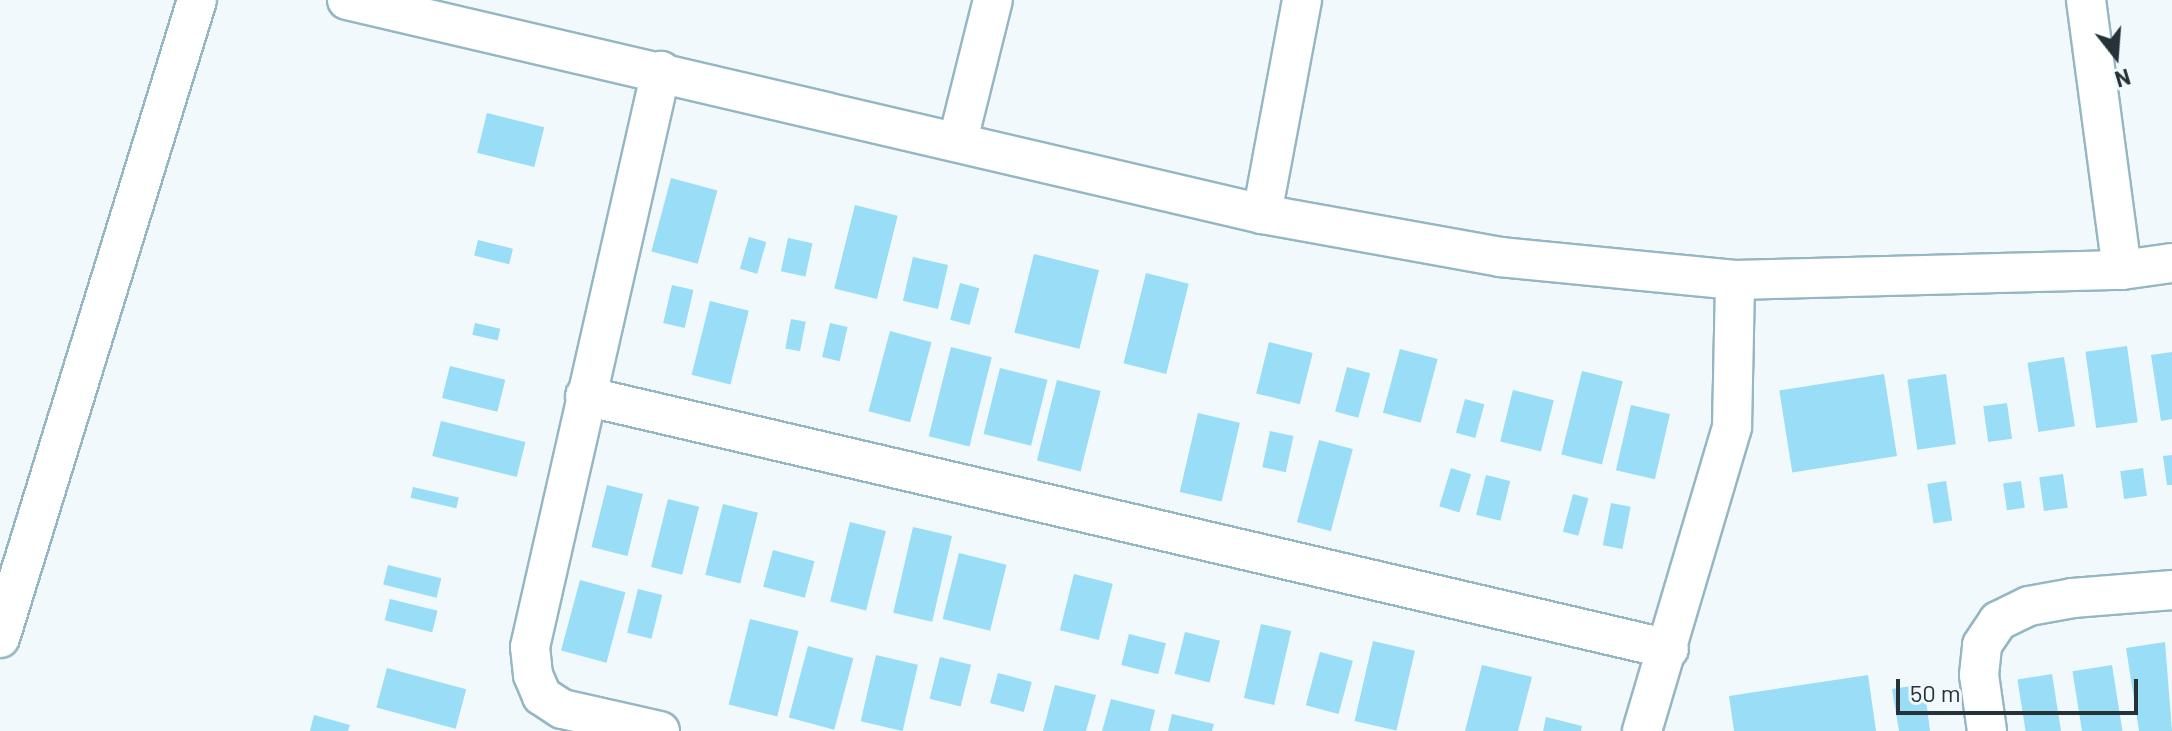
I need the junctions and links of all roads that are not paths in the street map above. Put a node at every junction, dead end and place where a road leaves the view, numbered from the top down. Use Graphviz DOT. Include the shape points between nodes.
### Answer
graph roads {
  1 [pos="197,0"];
  2 [pos="347,0"];
  3 [pos="993,0"];
  4 [pos="1302,0"];
  5 [pos="2086,0"];
  6 [pos="661,71"];
  7 [pos="958,140"];
  8 [pos="1262,214"];
  9 [pos="2172,263"];
  10 [pos="2122,270"];
  11 [pos="1735,280"];
  12 [pos="585,396"];
  13 [pos="16,519"];
  14 [pos="2172,590"];
  15 [pos="0,638"];
  16 [pos="1669,649"];
  17 [pos="660,731"];
  18 [pos="1642,731"];
  19 [pos="1987,731"];
  1 -- 13 [label="street"];
  2 -- 6 [label="street"];
  3 -- 7 [label="street"];
  4 -- 8 [label="street"];
  5 -- 10 [label="street"];
  6 -- 7 [label="street"];
  6 -- 12 [label="street"];
  7 -- 8 [label="street"];
  8 -- 11 [label="street" via="1500,257"];
  9 -- 10 [label="street"];
  10 -- 11 [label="street"];
  11 -- 16 [label="street" via="1732,427"];
  12 -- 16 [label="street"];
  12 -- 17 [label="street" via="530,647 533,675 542,696 562,709"];
  13 -- 15 [label="street"];
  14 -- 19 [label="street" via="2073,598 2029,606 1998,621 1982,645 1980,660"];
  16 -- 18 [label="street"];
}
